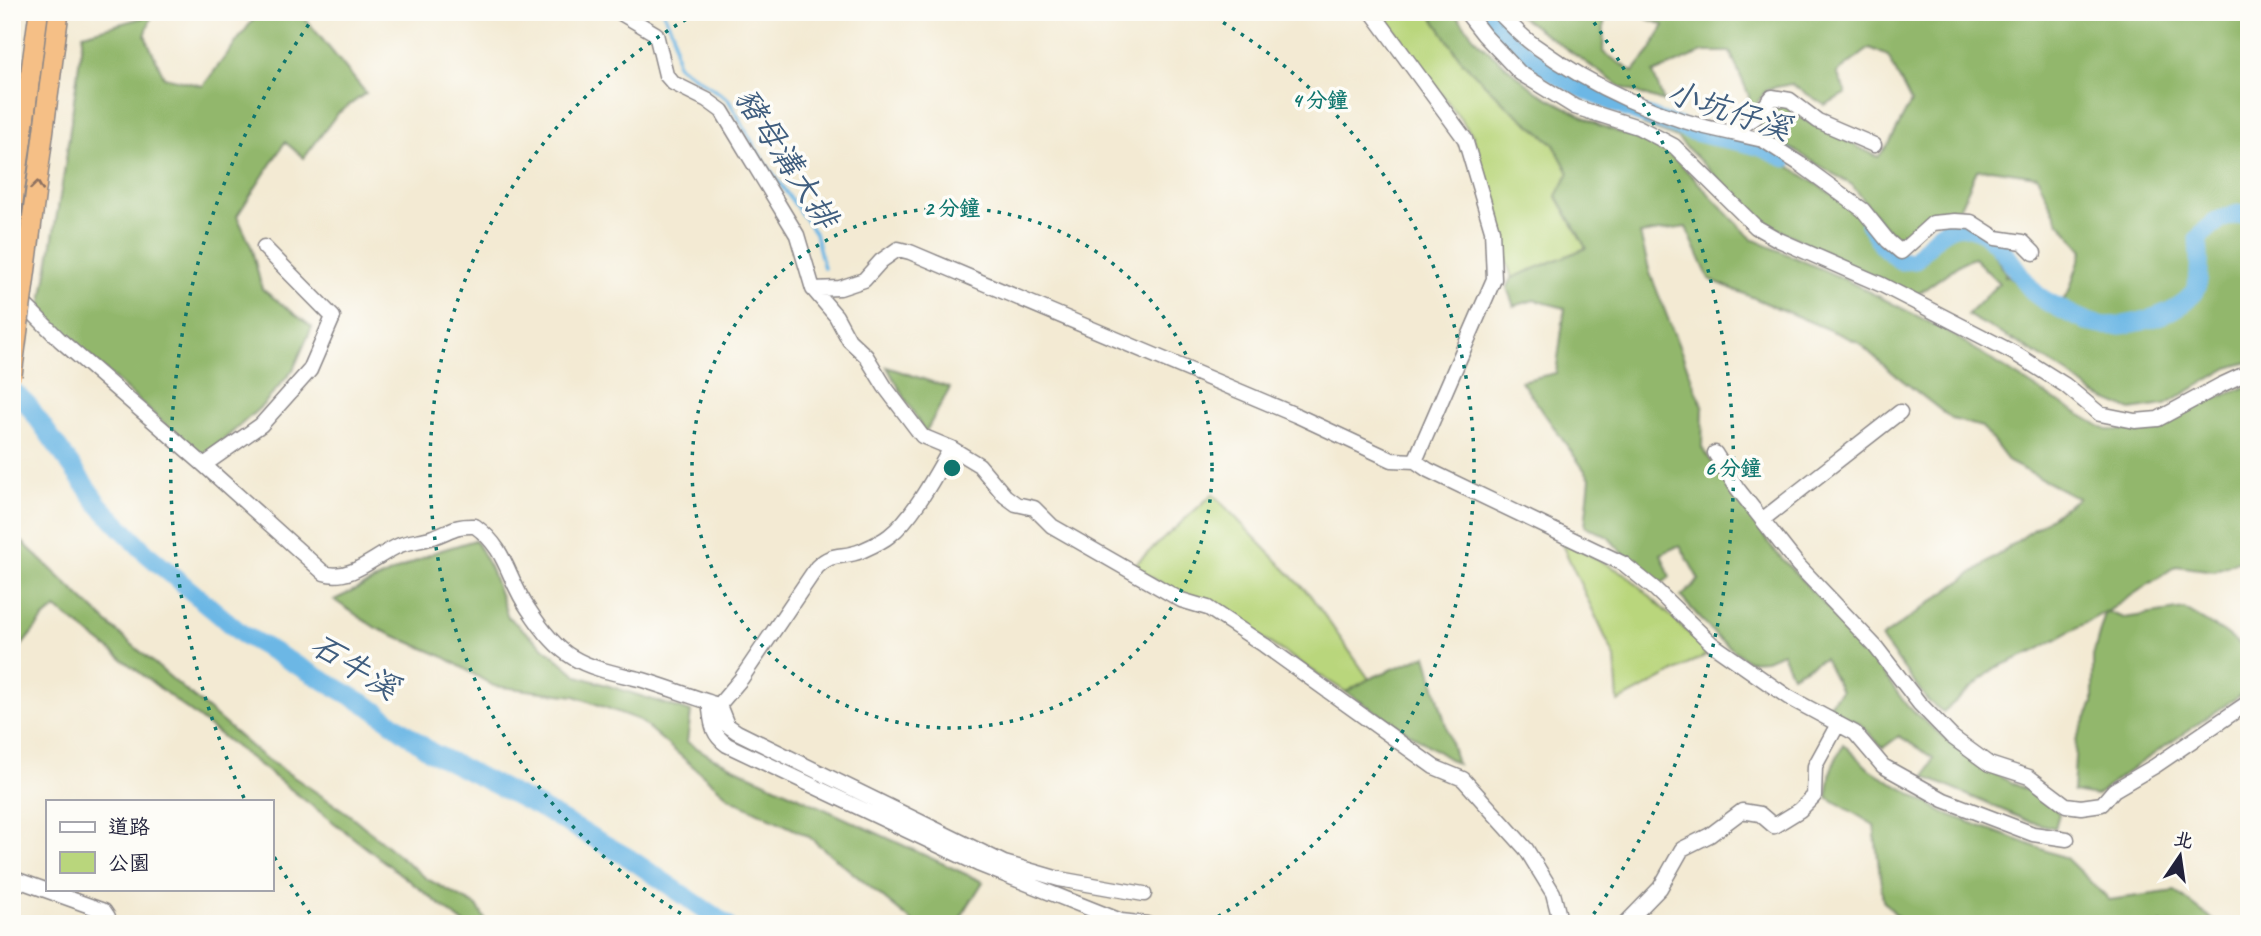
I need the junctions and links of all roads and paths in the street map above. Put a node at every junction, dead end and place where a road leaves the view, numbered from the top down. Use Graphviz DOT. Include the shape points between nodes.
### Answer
graph roads {
  1 [pos="38,12"];
  2 [pos="59,12"];
  3 [pos="619,12"];
  4 [pos="1372,12"];
  5 [pos="1466,12"];
  6 [pos="1498,12"];
  7 [pos="1619,95"];
  8 [pos="1638,127"];
  9 [pos="1732,133"];
  10 [pos="1874,145"];
  11 [pos="12,209"];
  12 [pos="264,247"];
  13 [pos="2034,253"];
  14 [pos="813,289"];
  15 [pos="12,292"];
  16 [pos="2249,372"];
  17 [pos="12,375"];
  18 [pos="1900,412"];
  19 [pos="951,448"];
  20 [pos="1715,453"];
  21 [pos="1415,461"];
  22 [pos="205,465"];
  23 [pos="1762,520"];
  24 [pos="2249,702"];
  25 [pos="714,704"];
  26 [pos="1838,724"];
  27 [pos="2067,839"];
  28 [pos="12,878"];
  29 [pos="1144,894"];
  30 [pos="106,924"];
  31 [pos="1147,924"];
  32 [pos="1561,924"];
  33 [pos="1625,924"];
  1 -- 11 [label="highway"];
  17 -- 2 [label="highway, one-way, bridge"];
  3 -- 14 [label="street" via="656,34 666,75 673,83 722,111 797,235"];
  4 -- 21 [label="street" via="1465,139 1492,230 1494,279"];
  5 -- 8 [label="street" via="1520,73 1575,107"];
  6 -- 7 [label="street" via="1533,44"];
  7 -- 8 [label="street"];
  7 -- 9 [label="street" via="1698,127"];
  8 -- 16 [label="street" via="1674,146 1756,227 2014,353 2101,414 2136,421 2158,419"];
  9 -- 10 [label="street" via="1756,117 1772,97 1790,100 1818,121"];
  9 -- 13 [label="street" via="1763,141 1800,164 1863,210 1901,251 1933,223 1955,221 1971,222 1996,238 2023,242"];
  12 -- 22 [label="street" via="334,317 310,370 261,425"];
  14 -- 19 [label="street" via="922,436"];
  14 -- 21 [label="street" via="840,288 864,280 898,249 910,252 1392,460"];
  15 -- 22 [label="street" via="60,340"];
  18 -- 23 [label="street"];
  19 -- 25 [label="street" via="904,522 889,537 858,552 827,557 817,567 741,680"];
  19 -- 32 [label="street" via="979,465 1016,504 1034,508 1052,526 1181,600 1208,608 1434,767 1463,779 1526,849 1553,893"];
  20 -- 23 [label="street"];
  21 -- 26 [label="street" via="1624,564 1712,644 1788,697"];
  22 -- 25 [label="street" via="324,573 335,576 399,545 460,525 475,526 495,544 516,589 559,648 584,664"];
  23 -- 24 [label="street" via="1952,737 1989,764 2029,777 2066,805 2102,804 2114,790"];
  25 -- 29 [label="street" via="737,732 1004,863 1059,879"];
  25 -- 31 [label="street" via="713,728 727,745 978,864 1121,921"];
  26 -- 27 [label="street" via="1855,733 1883,766 1944,800 2033,834"];
  26 -- 33 [label="street" via="1815,766 1814,796 1800,810 1774,826 1760,814 1742,811 1682,849 1660,888"];
  28 -- 30 [label="street" via="104,911"];
}
